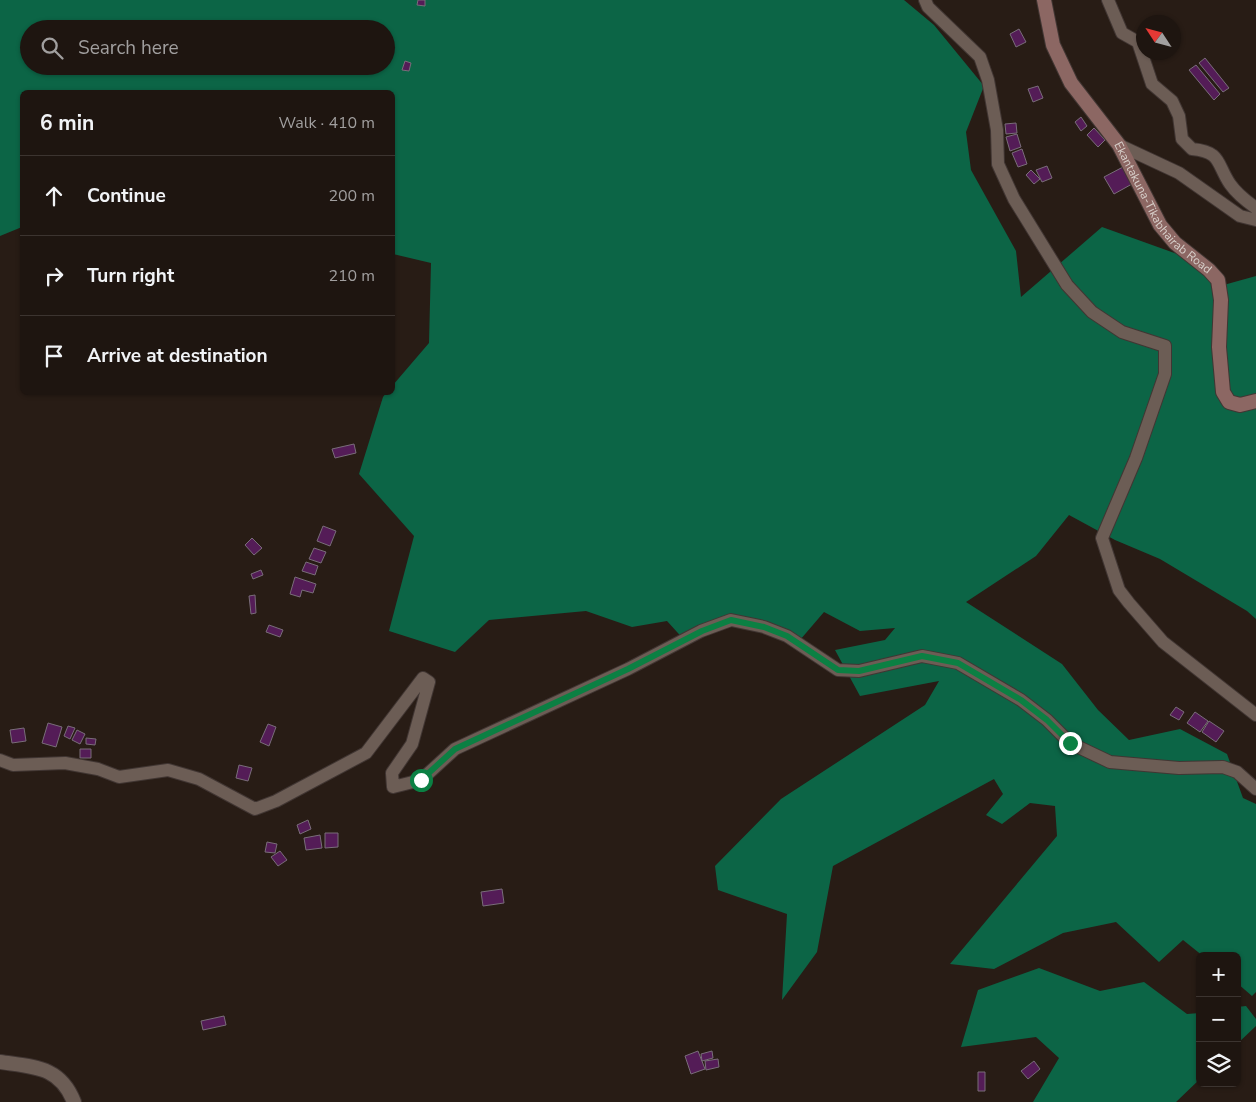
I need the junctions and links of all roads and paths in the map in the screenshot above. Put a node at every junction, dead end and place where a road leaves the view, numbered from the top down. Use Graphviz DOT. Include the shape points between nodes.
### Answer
graph roads {
  1 [pos="925,0"];
  2 [pos="1044,0"];
  3 [pos="1108,0"];
  4 [pos="1119,145"];
  5 [pos="1256,208"];
  6 [pos="1256,220"];
  7 [pos="1256,401"];
  8 [pos="1256,715"];
  9 [pos="0,760"];
  10 [pos="1256,789"];
  11 [pos="0,1062"];
  12 [pos="74,1102"];
  1 -- 8 [label="street" via="980,57 988,80 997,130 998,164 1014,199 1066,285 1092,312 1122,332 1165,346 1165,374 1136,458 1102,538 1119,590 1129,603 1163,642"];
  2 -- 4 [label="main road, Ekantakuna-Tikabhairab Road" via="1047,24 1060,63 1071,83"];
  3 -- 5 [label="street" via="1122,34 1138,42 1152,84 1172,100 1179,116 1182,139 1192,149 1205,150 1221,162 1224,174 1241,198"];
  4 -- 6 [label="street" via="1179,173 1240,216"];
  4 -- 7 [label="main road, Ekantakuna-Tikabhairab Road" via="1160,225 1175,243 1218,280 1223,392 1229,402 1240,405"];
  9 -- 10 [label="street" via="13,765 65,763 119,777 168,770 199,779 254,809 366,753 423,678 429,682 412,744 392,773 394,787 421,780 455,749 628,669 693,635 731,620 787,636 838,670 859,671 922,656 958,663 1021,700 1070,743 1110,762 1179,768 1223,767 1236,772"];
  11 -- 12 [label="street" via="44,1068 68,1087"];
}
